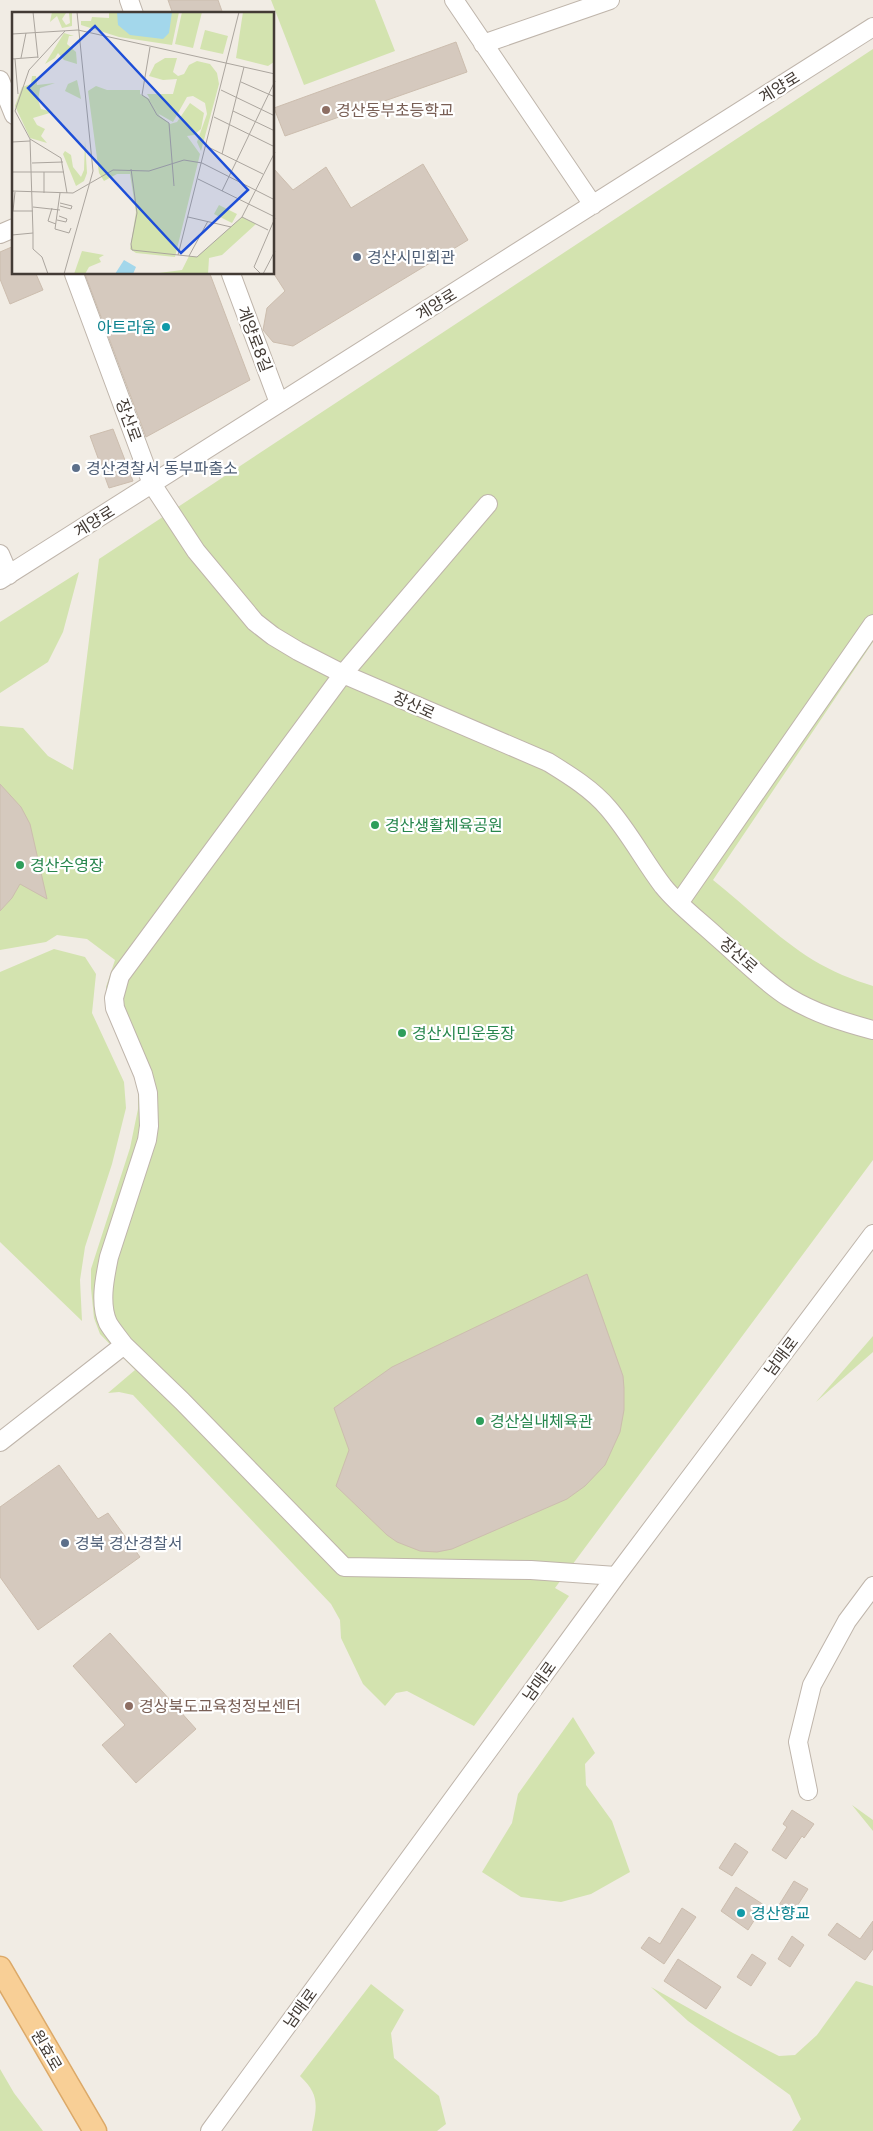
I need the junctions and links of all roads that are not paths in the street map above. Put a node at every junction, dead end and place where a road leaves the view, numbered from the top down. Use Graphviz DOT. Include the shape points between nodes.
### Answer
graph roads {
  1 [pos="129,0"];
  2 [pos="454,0"];
  3 [pos="610,0"];
  4 [pos="133,12"];
  5 [pos="873,28"];
  6 [pos="484,44"];
  7 [pos="0,80"];
  8 [pos="12,110"];
  9 [pos="593,205"];
  10 [pos="12,229"];
  11 [pos="0,234"];
  12 [pos="74,275"];
  13 [pos="231,275"];
  14 [pos="279,403"];
  15 [pos="152,484"];
  16 [pos="488,504"];
  17 [pos="0,554"];
  18 [pos="4,578"];
  19 [pos="873,624"];
  20 [pos="343,674"];
  21 [pos="679,903"];
  22 [pos="873,1030"];
  23 [pos="873,1234"];
  24 [pos="124,1345"];
  25 [pos="0,1442"];
  26 [pos="616,1576"];
  27 [pos="873,1586"];
  28 [pos="808,1791"];
  29 [pos="0,1968"];
  30 [pos="95,2131"];
  31 [pos="210,2131"];
  1 -- 4 [label="street"];
  2 -- 6 [label="street"];
  3 -- 6 [label="street"];
  5 -- 9 [label="street, 계양로"];
  6 -- 9 [label="street"];
  7 -- 8 [label="street"];
  9 -- 14 [label="street, 계양로"];
  10 -- 11 [label="street"];
  12 -- 15 [label="street, 장산로"];
  13 -- 14 [label="street, 계양로8길"];
  14 -- 15 [label="street, 계양로"];
  15 -- 18 [label="street, 계양로"];
  15 -- 20 [label="street, 장산로" via="196,551 256,622 273,636"];
  16 -- 20 [label="street"];
  17 -- 18 [label="street"];
  19 -- 21 [label="street"];
  20 -- 21 [label="street, 장산로" via="548,762 569,775 608,807"];
  20 -- 24 [label="street" via="120,976 114,998 115,1008 143,1074 149,1108 147,1140 105,1276 108,1322"];
  21 -- 22 [label="street, 장산로" via="788,997 814,1011"];
  23 -- 26 [label="street, 남매로"];
  24 -- 25 [label="street"];
  24 -- 26 [label="street" via="344,1567 531,1570"];
  26 -- 31 [label="street, 남매로"];
  27 -- 28 [label="street" via="847,1621 812,1685 798,1742"];
  29 -- 30 [label="main road, 원효로"];
}
